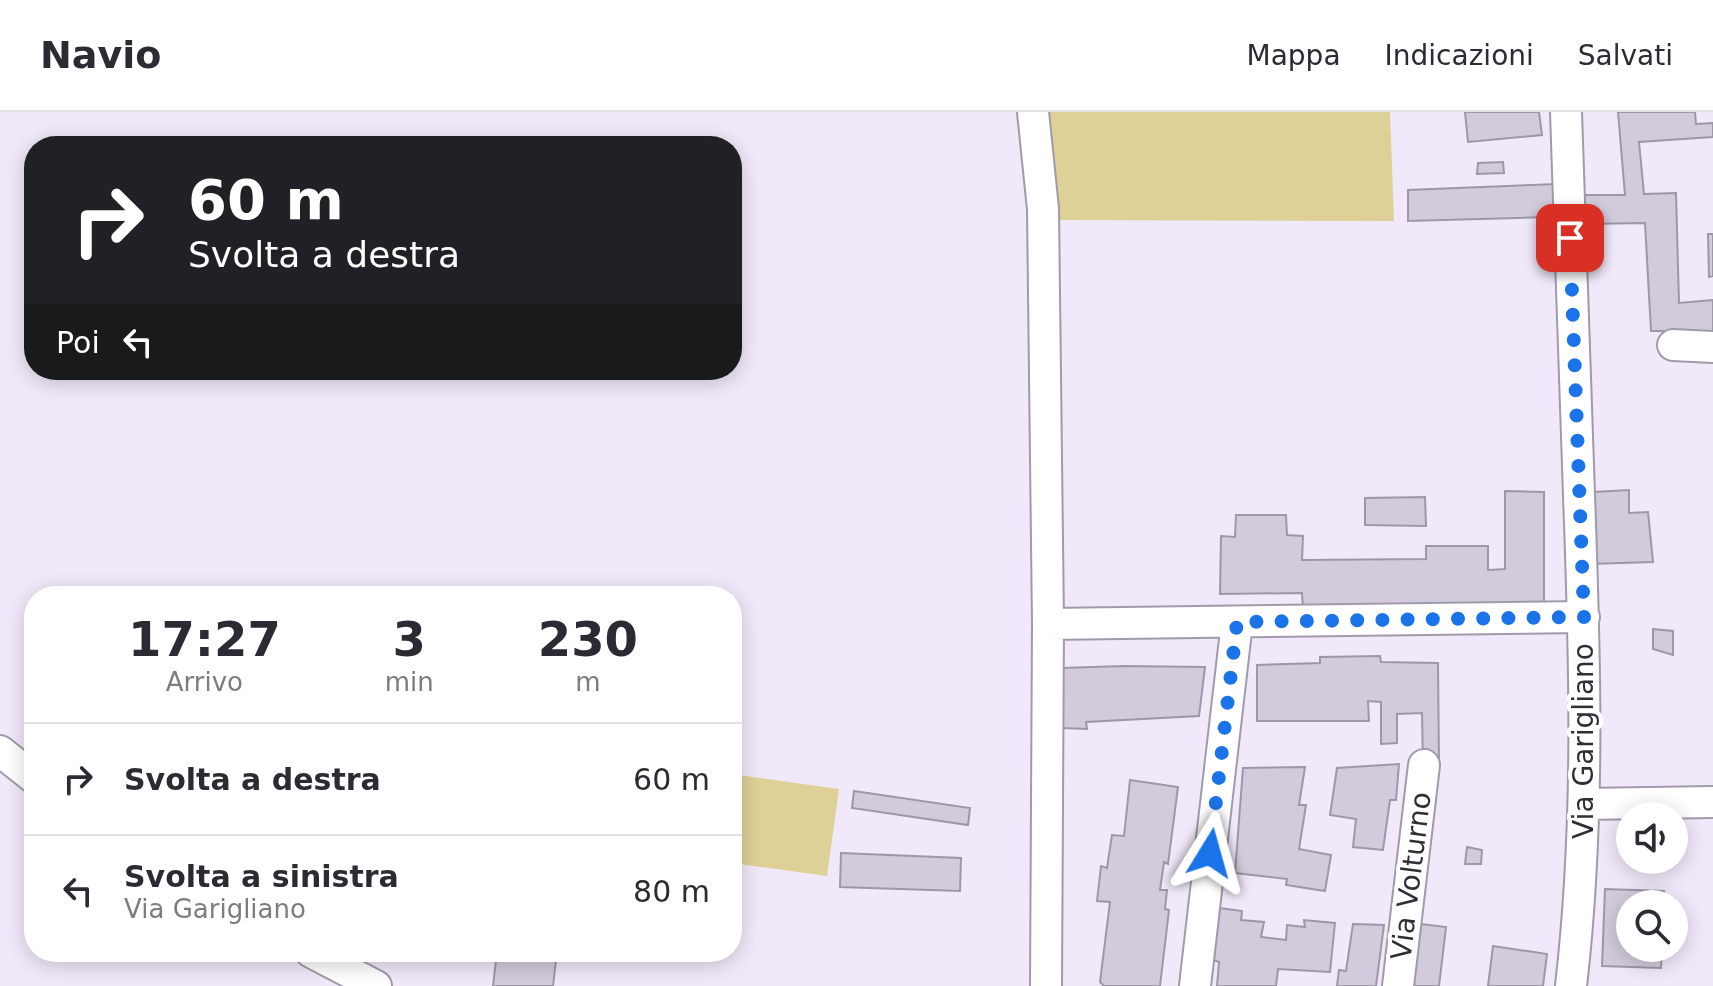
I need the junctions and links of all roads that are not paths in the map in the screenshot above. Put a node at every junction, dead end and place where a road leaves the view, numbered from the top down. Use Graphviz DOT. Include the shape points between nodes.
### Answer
graph roads {
  1 [pos="1033,112"];
  2 [pos="1566,112"];
  3 [pos="1673,345"];
  4 [pos="1713,347"];
  5 [pos="1584,617"];
  6 [pos="1237,622"];
  7 [pos="1048,624"];
  8 [pos="0,751"];
  9 [pos="1424,765"];
  10 [pos="24,770"];
  11 [pos="1713,802"];
  12 [pos="1584,804"];
  13 [pos="330,962"];
  14 [pos="376,986"];
  15 [pos="1046,986"];
  16 [pos="1195,986"];
  17 [pos="1398,986"];
  18 [pos="1571,986"];
  1 -- 7 [label="street" via="1043,209"];
  2 -- 5 [label="street, Via Garigliano"];
  3 -- 4 [label="street"];
  5 -- 6 [label="street"];
  5 -- 12 [label="street, Via Garigliano"];
  6 -- 7 [label="street"];
  6 -- 16 [label="street"];
  7 -- 15 [label="street"];
  8 -- 10 [label="street"];
  9 -- 17 [label="street, Via Volturno"];
  11 -- 12 [label="street"];
  12 -- 18 [label="street, Via Garigliano"];
  13 -- 14 [label="street"];
}
